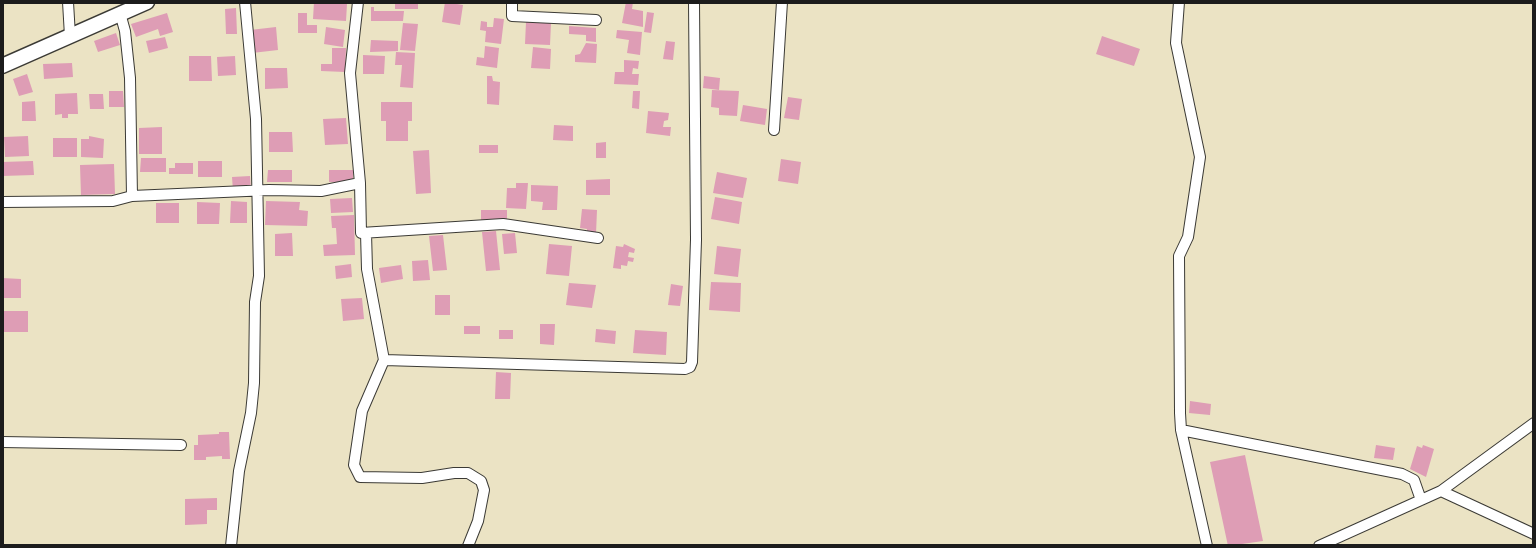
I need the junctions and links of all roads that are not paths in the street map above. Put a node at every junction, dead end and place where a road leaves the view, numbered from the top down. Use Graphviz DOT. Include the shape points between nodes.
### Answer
graph roads {
  1 [pos="68,2"];
  2 [pos="146,2"];
  3 [pos="245,2"];
  4 [pos="358,2"];
  5 [pos="512,2"];
  6 [pos="694,2"];
  7 [pos="782,2"];
  8 [pos="1179,2"];
  9 [pos="120,13"];
  10 [pos="596,20"];
  11 [pos="70,36"];
  12 [pos="2,66"];
  13 [pos="774,130"];
  14 [pos="360,183"];
  15 [pos="258,192"];
  16 [pos="132,196"];
  17 [pos="2,202"];
  18 [pos="366,233"];
  19 [pos="597,238"];
  20 [pos="384,360"];
  21 [pos="1534,423"];
  22 [pos="1181,430"];
  23 [pos="2,442"];
  24 [pos="181,444"];
  25 [pos="1441,491"];
  26 [pos="1421,500"];
  27 [pos="1534,534"];
  28 [pos="231,546"];
  29 [pos="468,546"];
  30 [pos="1207,546"];
  31 [pos="1319,546"];
  1 -- 11 [label="street"];
  2 -- 9 [label="street"];
  3 -- 15 [label="street"];
  4 -- 14 [label="street" via="350,73"];
  5 -- 10 [label="street" via="512,16"];
  6 -- 20 [label="street" via="692,365 685,369"];
  7 -- 13 [label="street"];
  8 -- 22 [label="street" via="1175,43 1200,157 1188,237 1179,256"];
  9 -- 11 [label="street"];
  9 -- 16 [label="street" via="129,65"];
  11 -- 12 [label="street"];
  14 -- 15 [label="street" via="321,191"];
  14 -- 18 [label="street" via="361,233"];
  15 -- 16 [label="street"];
  15 -- 28 [label="street" via="254,383"];
  16 -- 17 [label="street" via="113,201"];
  18 -- 19 [label="street" via="495,224"];
  18 -- 20 [label="street" via="367,269"];
  20 -- 29 [label="street" via="362,411 354,466 360,477 461,473 481,481 484,490 478,521"];
  21 -- 25 [label="street"];
  22 -- 26 [label="street" via="1402,474 1414,480"];
  22 -- 30 [label="street"];
  23 -- 24 [label="street"];
  25 -- 26 [label="street"];
  25 -- 27 [label="street"];
  26 -- 31 [label="street"];
}
